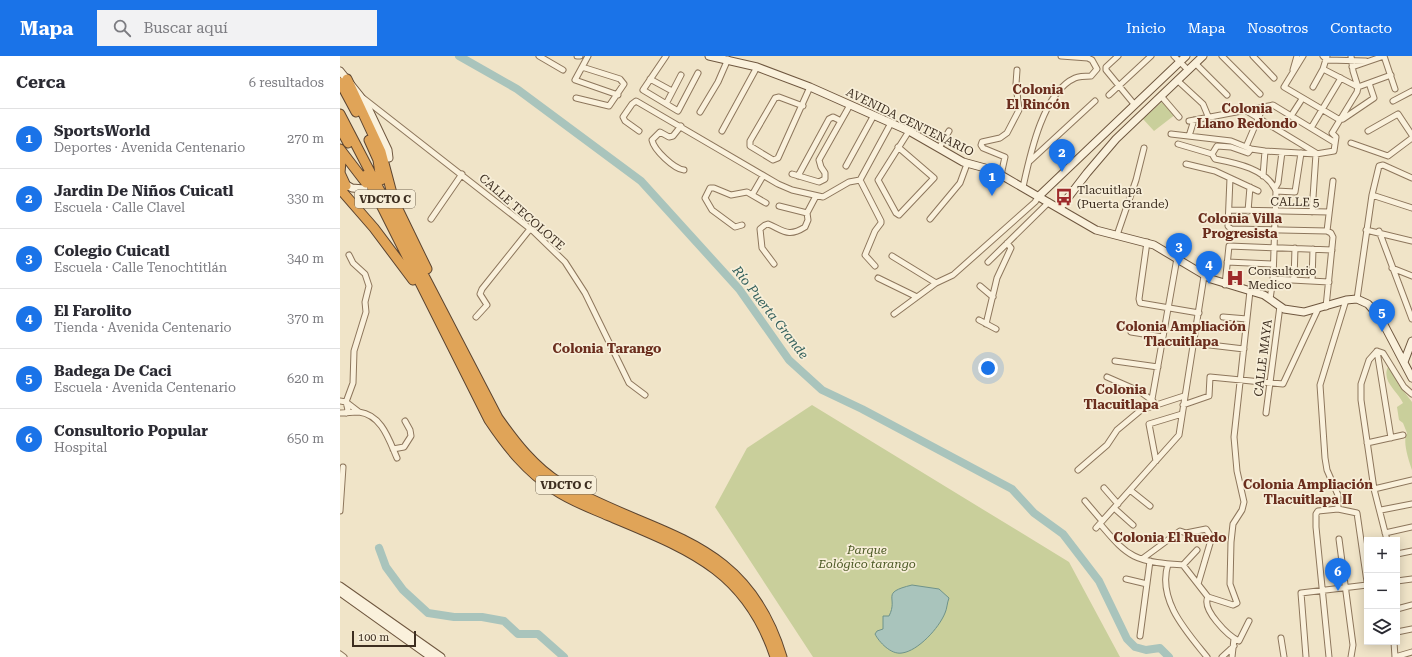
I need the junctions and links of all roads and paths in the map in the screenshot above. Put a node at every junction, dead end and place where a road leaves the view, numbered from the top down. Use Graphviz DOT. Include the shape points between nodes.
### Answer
graph roads {
  1 [pos="539,56"];
  2 [pos="588,56"];
  3 [pos="666,56"];
  4 [pos="714,56"];
  5 [pos="1061,56"];
  6 [pos="1118,56"];
  7 [pos="1151,56"];
  8 [pos="1186,56"];
  9 [pos="1203,56"];
  10 [pos="1222,56"];
  11 [pos="1254,56"];
  12 [pos="1296,56"];
  13 [pos="1303,56"];
  14 [pos="1384,56"];
  15 [pos="1326,57"];
  16 [pos="1351,58"];
  17 [pos="728,59"];
  18 [pos="1177,59"];
  19 [pos="1372,59"];
  20 [pos="1195,63"];
  21 [pos="582,67"];
  22 [pos="757,67"];
  23 [pos="1352,67"];
  24 [pos="1323,69"];
  25 [pos="563,70"];
  26 [pos="1017,70"];
  27 [pos="1188,70"];
  28 [pos="340,71"];
  29 [pos="698,73"];
  30 [pos="681,75"];
  31 [pos="1391,75"];
  32 [pos="1291,77"];
  33 [pos="1274,78"];
  34 [pos="1341,78"];
  35 [pos="650,79"];
  36 [pos="343,80"];
  37 [pos="1177,80"];
  38 [pos="1369,83"];
  39 [pos="1118,86"];
  40 [pos="1313,86"];
  41 [pos="810,87"];
  42 [pos="1358,87"];
  43 [pos="1395,89"];
  44 [pos="672,91"];
  45 [pos="1412,91"];
  46 [pos="1260,94"];
  47 [pos="618,95"];
  48 [pos="1109,95"];
  49 [pos="1226,95"];
  50 [pos="360,96"];
  51 [pos="1161,96"];
  52 [pos="576,98"];
  53 [pos="1302,99"];
  54 [pos="1095,101"];
  55 [pos="1393,101"];
  56 [pos="666,104"];
  57 [pos="1134,104"];
  58 [pos="850,105"];
  59 [pos="802,106"];
  60 [pos="1262,107"];
  61 [pos="1245,110"];
  62 [pos="1322,110"];
  63 [pos="700,112"];
  64 [pos="340,114"];
  65 [pos="874,115"];
  66 [pos="1208,116"];
  67 [pos="1291,116"];
  68 [pos="1179,117"];
  69 [pos="1257,118"];
  70 [pos="1340,120"];
  71 [pos="841,121"];
  72 [pos="891,122"];
  73 [pos="681,126"];
  74 [pos="340,128"];
  75 [pos="1311,128"];
  76 [pos="639,131"];
  77 [pos="722,131"];
  78 [pos="909,131"];
  79 [pos="949,131"];
  80 [pos="1108,131"];
  81 [pos="1368,131"];
  82 [pos="1171,134"];
  83 [pos="1189,136"];
  84 [pos="1412,136"];
  85 [pos="1116,139"];
  86 [pos="1406,141"];
  87 [pos="1334,142"];
  88 [pos="1352,143"];
  89 [pos="1178,144"];
  90 [pos="1412,144"];
  91 [pos="340,145"];
  92 [pos="898,147"];
  93 [pos="940,148"];
  94 [pos="1144,148"];
  95 [pos="1249,148"];
  96 [pos="1265,151"];
  97 [pos="1282,152"];
  98 [pos="1301,153"];
  99 [pos="1316,154"];
  100 [pos="1214,156"];
  101 [pos="341,158"];
  102 [pos="389,158"];
  103 [pos="1029,161"];
  104 [pos="967,164"];
  105 [pos="1186,164"];
  106 [pos="846,166"];
  107 [pos="684,170"];
  108 [pos="462,174"];
  109 [pos="792,174"];
  110 [pos="1001,175"];
  111 [pos="763,176"];
  112 [pos="798,176"];
  113 [pos="1263,176"];
  114 [pos="1230,178"];
  115 [pos="1412,178"];
  116 [pos="382,179"];
  117 [pos="860,180"];
  118 [pos="1334,181"];
  119 [pos="342,185"];
  120 [pos="1023,187"];
  121 [pos="1250,187"];
  122 [pos="364,189"];
  123 [pos="1276,189"];
  124 [pos="1258,191"];
  125 [pos="752,195"];
  126 [pos="1372,195"];
  127 [pos="374,196"];
  128 [pos="816,196"];
  129 [pos="1039,196"];
  130 [pos="1049,202"];
  131 [pos="766,203"];
  132 [pos="779,206"];
  133 [pos="1060,208"];
  134 [pos="1412,208"];
  135 [pos="381,209"];
  136 [pos="1229,210"];
  137 [pos="1248,210"];
  138 [pos="1275,211"];
  139 [pos="1312,212"];
  140 [pos="1329,212"];
  141 [pos="807,213"];
  142 [pos="431,219"];
  143 [pos="930,219"];
  144 [pos="742,225"];
  145 [pos="530,229"];
  146 [pos="1366,230"];
  147 [pos="1274,232"];
  148 [pos="1327,232"];
  149 [pos="1379,232"];
  150 [pos="1116,235"];
  151 [pos="1412,241"];
  152 [pos="1147,242"];
  153 [pos="1007,243"];
  154 [pos="1274,247"];
  155 [pos="1295,248"];
  156 [pos="1313,248"];
  157 [pos="1332,250"];
  158 [pos="349,255"];
  159 [pos="892,256"];
  160 [pos="1178,258"];
  161 [pos="988,262"];
  162 [pos="1227,262"];
  163 [pos="774,264"];
  164 [pos="1273,264"];
  165 [pos="875,266"];
  166 [pos="1392,268"];
  167 [pos="1204,276"];
  168 [pos="1412,276"];
  169 [pos="878,278"];
  170 [pos="1273,279"];
  171 [pos="1294,280"];
  172 [pos="1312,280"];
  173 [pos="1329,282"];
  174 [pos="936,283"];
  175 [pos="429,284"];
  176 [pos="1225,285"];
  177 [pos="980,286"];
  178 [pos="1250,291"];
  179 [pos="917,297"];
  180 [pos="992,297"];
  181 [pos="1270,299"];
  182 [pos="1357,299"];
  183 [pos="1346,300"];
  184 [pos="1280,306"];
  185 [pos="1326,307"];
  186 [pos="1168,308"];
  187 [pos="1318,310"];
  188 [pos="1199,312"];
  189 [pos="435,313"];
  190 [pos="894,314"];
  191 [pos="476,317"];
  192 [pos="1223,317"];
  193 [pos="1246,319"];
  194 [pos="1412,319"];
  195 [pos="979,320"];
  196 [pos="986,324"];
  197 [pos="996,329"];
  198 [pos="1131,332"];
  199 [pos="1163,337"];
  200 [pos="1412,341"];
  201 [pos="1193,343"];
  202 [pos="1244,349"];
  203 [pos="1377,351"];
  204 [pos="1116,361"];
  205 [pos="1404,362"];
  206 [pos="1158,367"];
  207 [pos="1107,377"];
  208 [pos="1412,378"];
  209 [pos="1241,380"];
  210 [pos="1271,384"];
  211 [pos="1412,394"];
  212 [pos="645,395"];
  213 [pos="1184,396"];
  214 [pos="1152,399"];
  215 [pos="343,401"];
  216 [pos="1183,404"];
  217 [pos="1156,405"];
  218 [pos="359,412"];
  219 [pos="343,413"];
  220 [pos="1266,413"];
  221 [pos="1182,414"];
  222 [pos="405,421"];
  223 [pos="1403,435"];
  224 [pos="1391,438"];
  225 [pos="1367,443"];
  226 [pos="393,449"];
  227 [pos="397,458"];
  228 [pos="1156,461"];
  229 [pos="343,467"];
  230 [pos="1078,470"];
  231 [pos="1412,480"];
  232 [pos="1104,488"];
  233 [pos="1374,489"];
  234 [pos="1130,490"];
  235 [pos="1086,501"];
  236 [pos="1118,504"];
  237 [pos="1412,504"];
  238 [pos="1150,506"];
  239 [pos="1114,508"];
  240 [pos="1338,509"];
  241 [pos="1381,510"];
  242 [pos="340,511"];
  243 [pos="1099,524"];
  244 [pos="1133,525"];
  245 [pos="1412,527"];
  246 [pos="1386,533"];
  247 [pos="1387,537"];
  248 [pos="1339,539"];
  249 [pos="1197,550"];
  250 [pos="1412,551"];
  251 [pos="1400,553"];
  252 [pos="1142,559"];
  253 [pos="1150,561"];
  254 [pos="1168,564"];
  255 [pos="1183,565"];
  256 [pos="1366,573"];
  257 [pos="1126,579"];
  258 [pos="1412,579"];
  259 [pos="1400,581"];
  260 [pos="1147,584"];
  261 [pos="1198,584"];
  262 [pos="1364,584"];
  263 [pos="340,586"];
  264 [pos="1345,588"];
  265 [pos="1321,591"];
  266 [pos="340,592"];
  267 [pos="1208,597"];
  268 [pos="1412,605"];
  269 [pos="1400,608"];
  270 [pos="764,621"];
  271 [pos="1249,621"];
  272 [pos="1412,629"];
  273 [pos="1400,631"];
  274 [pos="1140,636"];
  275 [pos="1281,638"];
  276 [pos="1234,639"];
  277 [pos="1394,645"];
  278 [pos="1234,646"];
  279 [pos="1412,652"];
  280 [pos="340,654"];
  281 [pos="344,657"];
  282 [pos="431,657"];
  283 [pos="441,657"];
  284 [pos="775,657"];
  285 [pos="782,657"];
  286 [pos="1207,657"];
  287 [pos="1222,657"];
  288 [pos="1232,657"];
  289 [pos="1284,657"];
  290 [pos="1306,657"];
  291 [pos="1329,657"];
  292 [pos="1351,657"];
  293 [pos="1395,657"];
  1 -- 25 [label="street"];
  2 -- 21 [label="street"];
  3 -- 35 [label="street"];
  4 -- 17 [label="main road, AVENIDA CENTENARIO"];
  5 -- 103 [label="street" via="1088,58 1097,69 1090,76 1071,80 1053,98 1042,120"];
  6 -- 39 [label="street" via="1106,67"];
  7 -- 39 [label="street"];
  8 -- 18 [label="main road"];
  9 -- 20 [label="main road"];
  10 -- 46 [label="street"];
  11 -- 33 [label="street"];
  12 -- 32 [label="street"];
  13 -- 32 [label="street"];
  14 -- 19 [label="street"];
  14 -- 31 [label="street"];
  15 -- 16 [label="street"];
  15 -- 24 [label="street"];
  16 -- 19 [label="street"];
  16 -- 23 [label="street"];
  17 -- 22 [label="main road, AVENIDA CENTENARIO"];
  17 -- 63 [label="street"];
  18 -- 27 [label="street"];
  18 -- 57 [label="main road"];
  19 -- 23 [label="street"];
  20 -- 27 [label="main road"];
  20 -- 49 [label="street"];
  21 -- 47 [label="street" via="576,80"];
  21 -- 47 [label="street" via="622,80 624,84"];
  22 -- 41 [label="main road, AVENIDA CENTENARIO"];
  22 -- 77 [label="street"];
  23 -- 42 [label="street"];
  24 -- 34 [label="street"];
  24 -- 40 [label="street"];
  26 -- 110 [label="street" via="1019,110 1007,133 1000,138 982,142 981,145 1005,157"];
  27 -- 37 [label="main road"];
  28 -- 36 [label="main road"];
  29 -- 56 [label="street" via="678,111"];
  30 -- 44 [label="street"];
  31 -- 38 [label="street"];
  31 -- 43 [label="street"];
  32 -- 53 [label="street" via="1284,88"];
  34 -- 42 [label="street"];
  34 -- 62 [label="street"];
  35 -- 44 [label="street"];
  35 -- 56 [label="street" via="643,90"];
  36 -- 50 [label="main road"];
  36 -- 116 [label="highway" via="378,160"];
  36 -- 175 [label="highway" via="382,152 392,196 422,256"];
  37 -- 51 [label="main road"];
  37 -- 66 [label="street" via="1203,104"];
  38 -- 42 [label="street"];
  38 -- 70 [label="street" via="1374,98"];
  39 -- 48 [label="street"];
  39 -- 57 [label="street"];
  41 -- 58 [label="main road, AVENIDA CENTENARIO"];
  41 -- 59 [label="street"];
  42 -- 70 [label="street"];
  44 -- 56 [label="street"];
  45 -- 55 [label="street"];
  47 -- 52 [label="street" via="609,106"];
  50 -- 102 [label="main road" via="388,150"];
  50 -- 108 [label="street, CALLE TECOLOTE"];
  51 -- 68 [label="street"];
  51 -- 85 [label="main road"];
  53 -- 62 [label="street"];
  53 -- 67 [label="street"];
  54 -- 103 [label="street"];
  57 -- 80 [label="main road"];
  58 -- 65 [label="main road, AVENIDA CENTENARIO"];
  58 -- 71 [label="street"];
  59 -- 59 [label="street" via="778,158 773,160 750,146 750,141 775,98 779,97"];
  60 -- 61 [label="street"];
  60 -- 67 [label="street" via="1273,105"];
  60 -- 69 [label="street"];
  61 -- 66 [label="street"];
  61 -- 69 [label="street"];
  62 -- 70 [label="street"];
  62 -- 75 [label="street"];
  64 -- 175 [label="highway, VDCTO C"];
  65 -- 72 [label="main road, AVENIDA CENTENARIO"];
  65 -- 106 [label="street"];
  66 -- 83 [label="street" via="1191,120"];
  67 -- 75 [label="street"];
  69 -- 95 [label="street"];
  69 -- 99 [label="street"];
  70 -- 87 [label="street" via="1332,133 1336,136"];
  71 -- 112 [label="street" via="833,117 829,119"];
  71 -- 112 [label="street" via="819,160 826,173 825,180 819,182"];
  72 -- 78 [label="main road, AVENIDA CENTENARIO"];
  72 -- 117 [label="street"];
  73 -- 76 [label="street" via="636,102 623,117"];
  73 -- 107 [label="street" via="673,136 669,137 660,132 652,140 674,168"];
  73 -- 111 [label="street"];
  74 -- 135 [label="highway, VDCTO C"];
  75 -- 87 [label="street"];
  78 -- 92 [label="street"];
  78 -- 93 [label="main road, AVENIDA CENTENARIO"];
  79 -- 93 [label="street"];
  80 -- 85 [label="main road"];
  80 -- 129 [label="main road"];
  81 -- 84 [label="street" via="1398,114"];
  82 -- 83 [label="street"];
  83 -- 95 [label="street" via="1231,141"];
  84 -- 86 [label="street"];
  85 -- 133 [label="main road"];
  86 -- 88 [label="street" via="1388,156"];
  86 -- 90 [label="street"];
  87 -- 99 [label="street" via="1334,151"];
  89 -- 100 [label="street"];
  91 -- 127 [label="highway"];
  92 -- 92 [label="street" via="878,180 899,215 934,178"];
  93 -- 104 [label="main road, AVENIDA CENTENARIO"];
  94 -- 150 [label="street" via="1136,180"];
  95 -- 96 [label="street"];
  95 -- 100 [label="street" via="1248,153 1231,147 1217,146"];
  96 -- 97 [label="street"];
  96 -- 113 [label="street"];
  97 -- 98 [label="street"];
  97 -- 123 [label="street"];
  98 -- 99 [label="street"];
  98 -- 123 [label="street" via="1295,192"];
  99 -- 139 [label="street"];
  100 -- 113 [label="street"];
  101 -- 119 [label="highway"];
  101 -- 127 [label="highway"];
  103 -- 120 [label="street"];
  104 -- 110 [label="main road, AVENIDA CENTENARIO"];
  104 -- 143 [label="street" via="960,182"];
  105 -- 114 [label="street" via="1215,171"];
  108 -- 142 [label="street"];
  108 -- 145 [label="street, CALLE TECOLOTE"];
  109 -- 112 [label="street"];
  110 -- 120 [label="main road, AVENIDA CENTENARIO"];
  111 -- 125 [label="street"];
  111 -- 128 [label="street" via="792,190"];
  113 -- 123 [label="street" via="1273,183"];
  114 -- 121 [label="street"];
  114 -- 136 [label="street"];
  115 -- 126 [label="street" via="1383,165 1379,166"];
  117 -- 128 [label="street" via="848,182 828,196"];
  117 -- 165 [label="street" via="881,220 865,255"];
  118 -- 140 [label="street, CALLE 5"];
  119 -- 122 [label="main road"];
  119 -- 189 [label="highway"];
  120 -- 129 [label="main road, AVENIDA CENTENARIO"];
  121 -- 124 [label="street"];
  121 -- 137 [label="street"];
  123 -- 138 [label="street"];
  125 -- 131 [label="street"];
  125 -- 144 [label="street" via="742,192 731,195 712,188 706,193 705,202 712,210 735,227"];
  126 -- 134 [label="street"];
  126 -- 146 [label="street"];
  127 -- 135 [label="highway"];
  128 -- 141 [label="street"];
  129 -- 130 [label="main road, AVENIDA CENTENARIO"];
  129 -- 174 [label="street" via="953,275"];
  130 -- 133 [label="main road, AVENIDA CENTENARIO"];
  130 -- 153 [label="street"];
  132 -- 141 [label="street"];
  133 -- 150 [label="main road, AVENIDA CENTENARIO" via="1096,230"];
  135 -- 189 [label="highway, VDCTO C"];
  136 -- 137 [label="street, CALLE 5"];
  136 -- 147 [label="street" via="1229,228"];
  137 -- 138 [label="street, CALLE 5"];
  138 -- 139 [label="street, CALLE 5"];
  138 -- 147 [label="street"];
  139 -- 140 [label="street, CALLE 5"];
  140 -- 148 [label="street"];
  141 -- 163 [label="street" via="807,224 802,230 784,232 768,224 760,229 764,254"];
  145 -- 191 [label="street" via="482,289 480,294 487,305"];
  145 -- 212 [label="street, CALLE TECOLOTE" via="565,262 585,294 629,383"];
  146 -- 149 [label="street"];
  146 -- 182 [label="street"];
  147 -- 148 [label="street"];
  147 -- 154 [label="street"];
  148 -- 157 [label="street" via="1332,234"];
  149 -- 151 [label="street"];
  149 -- 166 [label="street"];
  150 -- 152 [label="main road, AVENIDA CENTENARIO"];
  152 -- 160 [label="main road, AVENIDA CENTENARIO"];
  152 -- 186 [label="street" via="1139,300 1142,304"];
  153 -- 161 [label="street"];
  153 -- 180 [label="street" via="1011,248 997,278"];
  154 -- 155 [label="street"];
  154 -- 162 [label="street" via="1228,247"];
  154 -- 164 [label="street"];
  155 -- 156 [label="street"];
  155 -- 171 [label="street"];
  156 -- 157 [label="street"];
  156 -- 172 [label="street"];
  157 -- 173 [label="street"];
  158 -- 215 [label="street" via="353,263 365,274 369,286 365,302 366,312 353,359 353,383"];
  159 -- 174 [label="street"];
  160 -- 167 [label="main road, AVENIDA CENTENARIO"];
  160 -- 186 [label="street"];
  162 -- 164 [label="street"];
  162 -- 176 [label="street"];
  164 -- 170 [label="street"];
  166 -- 168 [label="street"];
  166 -- 194 [label="street"];
  167 -- 176 [label="main road, AVENIDA CENTENARIO"];
  167 -- 188 [label="street"];
  169 -- 179 [label="street"];
  170 -- 171 [label="street"];
  170 -- 181 [label="street"];
  171 -- 172 [label="street"];
  172 -- 173 [label="street"];
  173 -- 185 [label="street"];
  174 -- 179 [label="street"];
  175 -- 270 [label="highway, VDCTO C" via="498,418 515,442 538,467 560,482 606,505 688,540 708,552 746,586 759,604"];
  176 -- 178 [label="main road, AVENIDA CENTENARIO"];
  177 -- 180 [label="street"];
  178 -- 181 [label="main road, AVENIDA CENTENARIO"];
  178 -- 193 [label="street"];
  179 -- 190 [label="street"];
  180 -- 196 [label="street"];
  181 -- 184 [label="main road, AVENIDA CENTENARIO"];
  182 -- 183 [label="main road, AVENIDA CENTENARIO"];
  182 -- 205 [label="main road" via="1368,304 1378,315"];
  183 -- 185 [label="main road, AVENIDA CENTENARIO"];
  183 -- 240 [label="street" via="1320,385 1325,458 1338,496"];
  184 -- 187 [label="main road, AVENIDA CENTENARIO" via="1300,312"];
  184 -- 210 [label="street, CALLE MAYA"];
  185 -- 187 [label="main road, AVENIDA CENTENARIO"];
  186 -- 188 [label="street"];
  186 -- 199 [label="street"];
  187 -- 210 [label="street" via="1285,382 1280,385"];
  188 -- 201 [label="street"];
  189 -- 270 [label="highway, VDCTO C" via="489,420 505,445 529,470 555,490 581,504 681,547 702,559 722,574"];
  192 -- 193 [label="street"];
  193 -- 202 [label="street"];
  195 -- 196 [label="street"];
  196 -- 197 [label="street"];
  198 -- 199 [label="street"];
  199 -- 206 [label="street"];
  200 -- 205 [label="main road"];
  201 -- 202 [label="street"];
  201 -- 213 [label="street"];
  202 -- 209 [label="street"];
  203 -- 211 [label="street" via="1387,357 1404,387"];
  203 -- 224 [label="street"];
  203 -- 225 [label="street" via="1369,360 1361,384"];
  204 -- 206 [label="street"];
  205 -- 208 [label="main road"];
  206 -- 214 [label="street"];
  207 -- 214 [label="street"];
  209 -- 210 [label="street"];
  209 -- 216 [label="street" via="1210,377 1209,396"];
  209 -- 267 [label="street" via="1234,436 1243,506 1233,524 1230,584 1237,603 1233,605"];
  210 -- 220 [label="street, CALLE MAYA"];
  213 -- 216 [label="street"];
  213 -- 217 [label="street"];
  214 -- 217 [label="street"];
  215 -- 218 [label="street"];
  215 -- 219 [label="street" via="348,410"];
  216 -- 221 [label="street"];
  217 -- 230 [label="street" via="1141,410 1129,419 1107,445"];
  218 -- 219 [label="street"];
  218 -- 226 [label="street" via="379,422"];
  221 -- 228 [label="street" via="1179,435"];
  221 -- 228 [label="street" via="1149,424"];
  222 -- 226 [label="street" via="411,436 404,447"];
  223 -- 224 [label="street"];
  224 -- 225 [label="street"];
  225 -- 233 [label="street"];
  226 -- 227 [label="street"];
  228 -- 234 [label="street"];
  229 -- 242 [label="street"];
  231 -- 233 [label="street"];
  232 -- 236 [label="street"];
  233 -- 241 [label="street"];
  234 -- 236 [label="street"];
  234 -- 238 [label="street"];
  235 -- 243 [label="street"];
  236 -- 239 [label="street"];
  237 -- 241 [label="street"];
  239 -- 243 [label="street"];
  239 -- 244 [label="street"];
  240 -- 256 [label="street" via="1357,513"];
  240 -- 265 [label="street" via="1320,510 1316,514"];
  241 -- 246 [label="street"];
  243 -- 252 [label="street" via="1117,543 1133,556"];
  245 -- 246 [label="street"];
  246 -- 247 [label="street"];
  248 -- 264 [label="street"];
  249 -- 255 [label="street"];
  250 -- 251 [label="street"];
  252 -- 253 [label="street"];
  252 -- 261 [label="street" via="1180,531 1186,533 1206,529 1210,536"];
  253 -- 254 [label="street"];
  253 -- 260 [label="street"];
  254 -- 255 [label="street"];
  254 -- 286 [label="street" via="1164,579 1171,606"];
  255 -- 261 [label="street"];
  257 -- 260 [label="street"];
  258 -- 259 [label="street"];
  260 -- 274 [label="street"];
  261 -- 267 [label="street"];
  262 -- 264 [label="street"];
  263 -- 283 [label="main road"];
  264 -- 265 [label="street"];
  264 -- 292 [label="street" via="1353,645"];
  265 -- 290 [label="street" via="1301,593"];
  265 -- 291 [label="street"];
  266 -- 282 [label="main road"];
  267 -- 276 [label="street" via="1207,607 1222,628"];
  268 -- 269 [label="street"];
  270 -- 284 [label="highway, VDCTO C"];
  270 -- 285 [label="highway, VDCTO C"];
  271 -- 276 [label="street" via="1239,641"];
  272 -- 273 [label="street"];
  275 -- 289 [label="street"];
  276 -- 278 [label="street"];
  277 -- 293 [label="street"];
  278 -- 287 [label="street"];
  278 -- 288 [label="street"];
  279 -- 293 [label="street"];
  280 -- 281 [label="street"];
}
